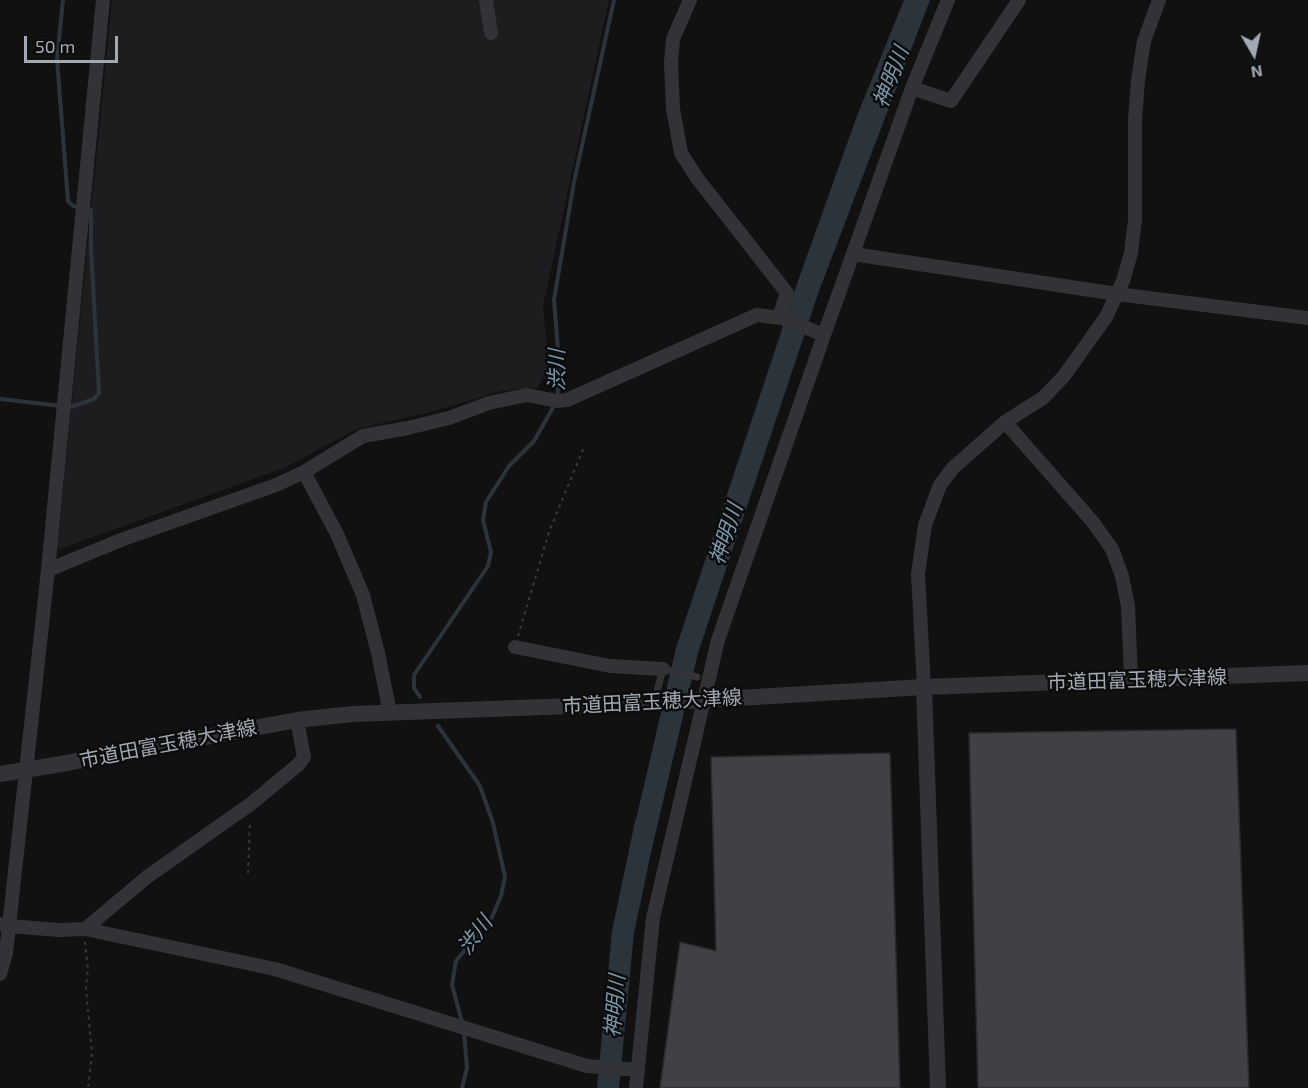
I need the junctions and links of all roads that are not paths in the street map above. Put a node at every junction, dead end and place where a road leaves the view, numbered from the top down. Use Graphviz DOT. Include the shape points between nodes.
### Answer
graph roads {
  1 [pos="103,0"];
  2 [pos="486,0"];
  3 [pos="690,0"];
  4 [pos="948,0"];
  5 [pos="1019,0"];
  6 [pos="1159,0"];
  7 [pos="490,33"];
  8 [pos="912,88"];
  9 [pos="853,254"];
  10 [pos="1117,294"];
  11 [pos="780,318"];
  12 [pos="1308,318"];
  13 [pos="820,333"];
  14 [pos="1005,422"];
  15 [pos="304,472"];
  16 [pos="48,570"];
  17 [pos="514,647"];
  18 [pos="665,669"];
  19 [pos="1308,672"];
  20 [pos="703,679"];
  21 [pos="1131,679"];
  22 [pos="924,687"];
  23 [pos="698,700"];
  24 [pos="656,702"];
  25 [pos="390,713"];
  26 [pos="297,720"];
  27 [pos="26,770"];
  28 [pos="0,774"];
  29 [pos="4,925"];
  30 [pos="85,929"];
  31 [pos="0,974"];
  32 [pos="633,1070"];
  33 [pos="636,1088"];
  34 [pos="938,1088"];
  1 -- 16 [label="street"];
  2 -- 7 [label="street"];
  3 -- 11 [label="street" via="673,39 671,63 681,153 787,293"];
  4 -- 8 [label="street"];
  5 -- 8 [label="street" via="951,101"];
  6 -- 10 [label="street" via="1144,41 1138,80 1135,220 1131,254"];
  8 -- 9 [label="street"];
  9 -- 10 [label="street"];
  9 -- 13 [label="street"];
  10 -- 12 [label="street"];
  10 -- 14 [label="street" via="1106,317 1064,376 1043,398"];
  11 -- 13 [label="street"];
  11 -- 15 [label="street" via="757,315 567,400 527,395 428,423 363,436"];
  13 -- 20 [label="street"];
  14 -- 21 [label="street" via="1112,549 1128,606"];
  14 -- 22 [label="street" via="953,468 940,485 926,525 918,574"];
  15 -- 16 [label="street"];
  15 -- 25 [label="street" via="363,595"];
  16 -- 27 [label="street"];
  17 -- 18 [label="street" via="610,666"];
  18 -- 20 [label="lane"];
  18 -- 24 [label="lane"];
  19 -- 21 [label="street, 市道田富玉穂大津線"];
  20 -- 23 [label="street"];
  21 -- 22 [label="street, 市道田富玉穂大津線"];
  22 -- 23 [label="street, 市道田富玉穂大津線"];
  22 -- 34 [label="street"];
  23 -- 24 [label="street, 市道田富玉穂大津線"];
  23 -- 32 [label="street" via="653,918"];
  24 -- 25 [label="street, 市道田富玉穂大津線"];
  25 -- 26 [label="street, 市道田富玉穂大津線"];
  26 -- 27 [label="street, 市道田富玉穂大津線"];
  26 -- 30 [label="street" via="304,756 299,764 252,803 147,877"];
  27 -- 28 [label="street, 市道田富玉穂大津線"];
  27 -- 29 [label="street"];
  29 -- 30 [label="street"];
  29 -- 31 [label="street" via="6,953"];
  30 -- 32 [label="street" via="275,969 587,1066"];
  32 -- 33 [label="street"];
}
